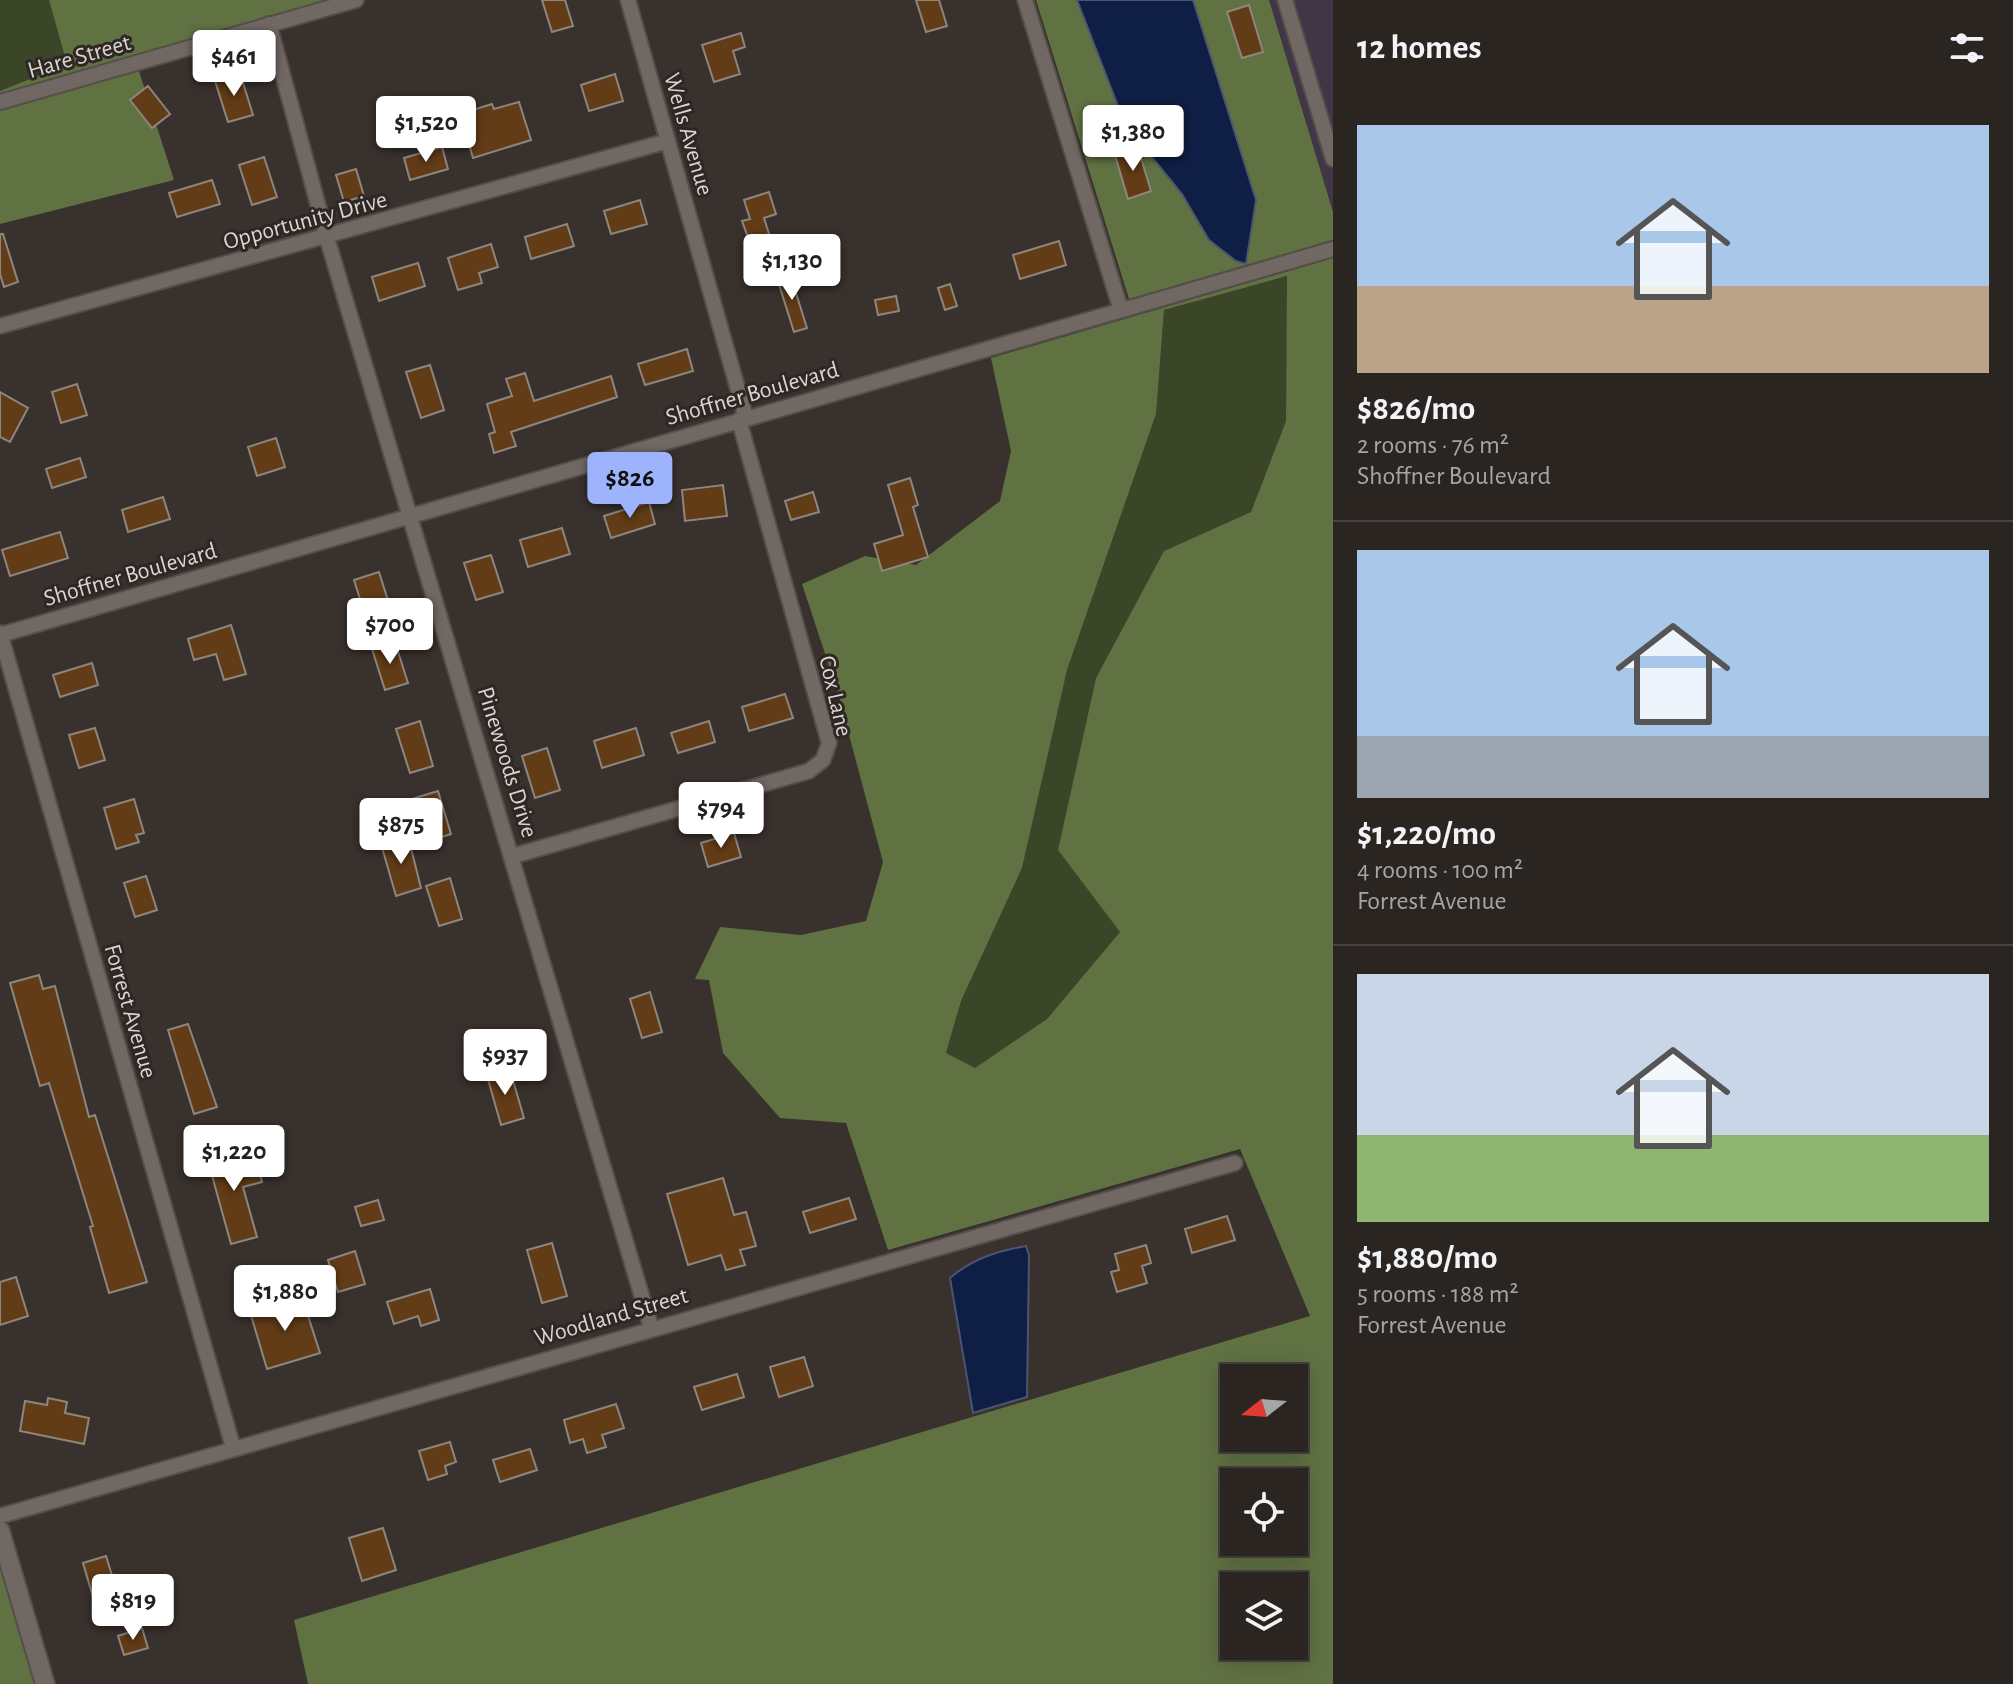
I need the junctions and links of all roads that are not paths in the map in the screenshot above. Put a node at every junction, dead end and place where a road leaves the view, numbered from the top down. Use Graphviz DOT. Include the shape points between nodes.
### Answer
graph roads {
  1 [pos="356,0"];
  2 [pos="628,0"];
  3 [pos="1025,0"];
  4 [pos="1285,0"];
  5 [pos="269,24"];
  6 [pos="0,102"];
  7 [pos="668,141"];
  8 [pos="1333,159"];
  9 [pos="327,238"];
  10 [pos="1333,249"];
  11 [pos="1121,310"];
  12 [pos="0,326"];
  13 [pos="742,419"];
  14 [pos="410,515"];
  15 [pos="0,634"];
  16 [pos="513,856"];
  17 [pos="1235,1163"];
  18 [pos="651,1327"];
  19 [pos="233,1447"];
  20 [pos="0,1516"];
  21 [pos="0,1531"];
  22 [pos="45,1684"];
  1 -- 5 [label="street, Hare Street"];
  2 -- 7 [label="street, Wells Avenue"];
  3 -- 11 [label="street"];
  4 -- 8 [label="street"];
  5 -- 6 [label="street, Hare Street"];
  5 -- 9 [label="street, Pinewoods Drive"];
  7 -- 9 [label="street, Opportunity Drive"];
  7 -- 13 [label="street, Wells Avenue"];
  9 -- 12 [label="street, Opportunity Drive"];
  9 -- 14 [label="street, Pinewoods Drive"];
  10 -- 11 [label="street, Shoffner Boulevard"];
  11 -- 13 [label="street, Shoffner Boulevard"];
  13 -- 14 [label="street, Shoffner Boulevard"];
  13 -- 16 [label="street, Cox Lane" via="829,743 823,760 809,771"];
  14 -- 15 [label="street, Shoffner Boulevard"];
  14 -- 16 [label="street, Pinewoods Drive"];
  15 -- 19 [label="street, Forrest Avenue"];
  16 -- 18 [label="street, Pinewoods Drive"];
  17 -- 18 [label="street, Woodland Street"];
  18 -- 19 [label="street, Woodland Street"];
  19 -- 20 [label="street, Woodland Street"];
  21 -- 22 [label="street"];
}
